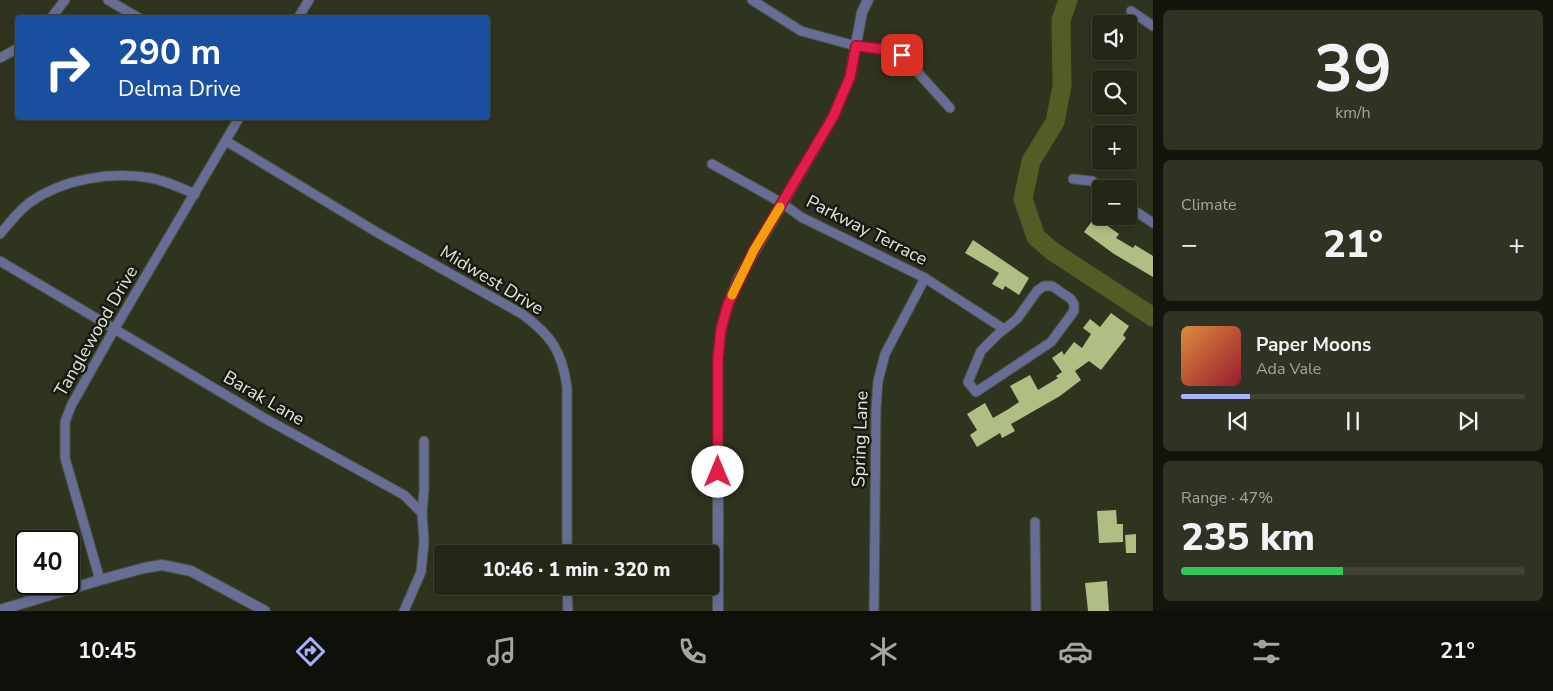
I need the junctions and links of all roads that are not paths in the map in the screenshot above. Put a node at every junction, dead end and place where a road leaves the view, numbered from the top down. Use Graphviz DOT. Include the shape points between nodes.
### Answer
graph roads {
  1 [pos="65,0"];
  2 [pos="108,0"];
  3 [pos="309,0"];
  4 [pos="752,0"];
  5 [pos="868,0"];
  6 [pos="1131,11"];
  7 [pos="53,15"];
  8 [pos="134,15"];
  9 [pos="300,15"];
  10 [pos="1153,26"];
  11 [pos="856,46"];
  12 [pos="15,50"];
  13 [pos="0,58"];
  14 [pos="950,108"];
  15 [pos="238,120"];
  16 [pos="226,141"];
  17 [pos="712,164"];
  18 [pos="1073,179"];
  19 [pos="1092,181"];
  20 [pos="195,194"];
  21 [pos="782,203"];
  22 [pos="1137,213"];
  23 [pos="1153,224"];
  24 [pos="0,234"];
  25 [pos="0,261"];
  26 [pos="925,278"];
  27 [pos="114,328"];
  28 [pos="1004,329"];
  29 [pos="424,441"];
  30 [pos="422,513"];
  31 [pos="1036,522"];
  32 [pos="567,545"];
  33 [pos="100,580"];
  34 [pos="568,595"];
  35 [pos="0,610"];
  36 [pos="265,611"];
  37 [pos="404,611"];
  38 [pos="568,611"];
  39 [pos="718,611"];
  40 [pos="874,611"];
  41 [pos="1036,611"];
  1 -- 7 [label="street"];
  2 -- 8 [label="street"];
  3 -- 9 [label="street"];
  4 -- 11 [label="street" via="801,31"];
  5 -- 11 [label="street" via="862,12"];
  6 -- 10 [label="street"];
  11 -- 14 [label="street" via="890,50 902,55"];
  11 -- 21 [label="street" via="850,77 833,117"];
  12 -- 13 [label="street"];
  15 -- 16 [label="street, Tanglewood Drive"];
  16 -- 20 [label="street, Tanglewood Drive"];
  16 -- 32 [label="street, Midwest Drive" via="540,327 554,344 564,367"];
  17 -- 21 [label="street, Parkway Terrace"];
  18 -- 19 [label="street"];
  20 -- 24 [label="street" via="152,178 98,177 50,190 15,215"];
  20 -- 27 [label="street, Tanglewood Drive"];
  21 -- 26 [label="street, Parkway Terrace" via="801,216"];
  21 -- 39 [label="street" via="739,278 721,329 718,358"];
  22 -- 23 [label="street"];
  25 -- 27 [label="street, Barak Lane"];
  26 -- 28 [label="street, Parkway Terrace"];
  26 -- 40 [label="street, Spring Lane" via="884,354 878,381"];
  27 -- 30 [label="street, Barak Lane" via="404,495"];
  27 -- 33 [label="street, Tanglewood Drive" via="71,406 64,438 65,458"];
  28 -- 28 [label="street" via="981,351 973,366 968,382 976,392 1050,342 1074,311 1074,304 1052,286 1044,286 1017,319"];
  29 -- 30 [label="street"];
  30 -- 37 [label="street" via="421,572"];
  31 -- 41 [label="street"];
  33 -- 35 [label="street"];
  33 -- 36 [label="street" via="153,566 172,566 212,581"];
  34 -- 38 [label="street"];
}
